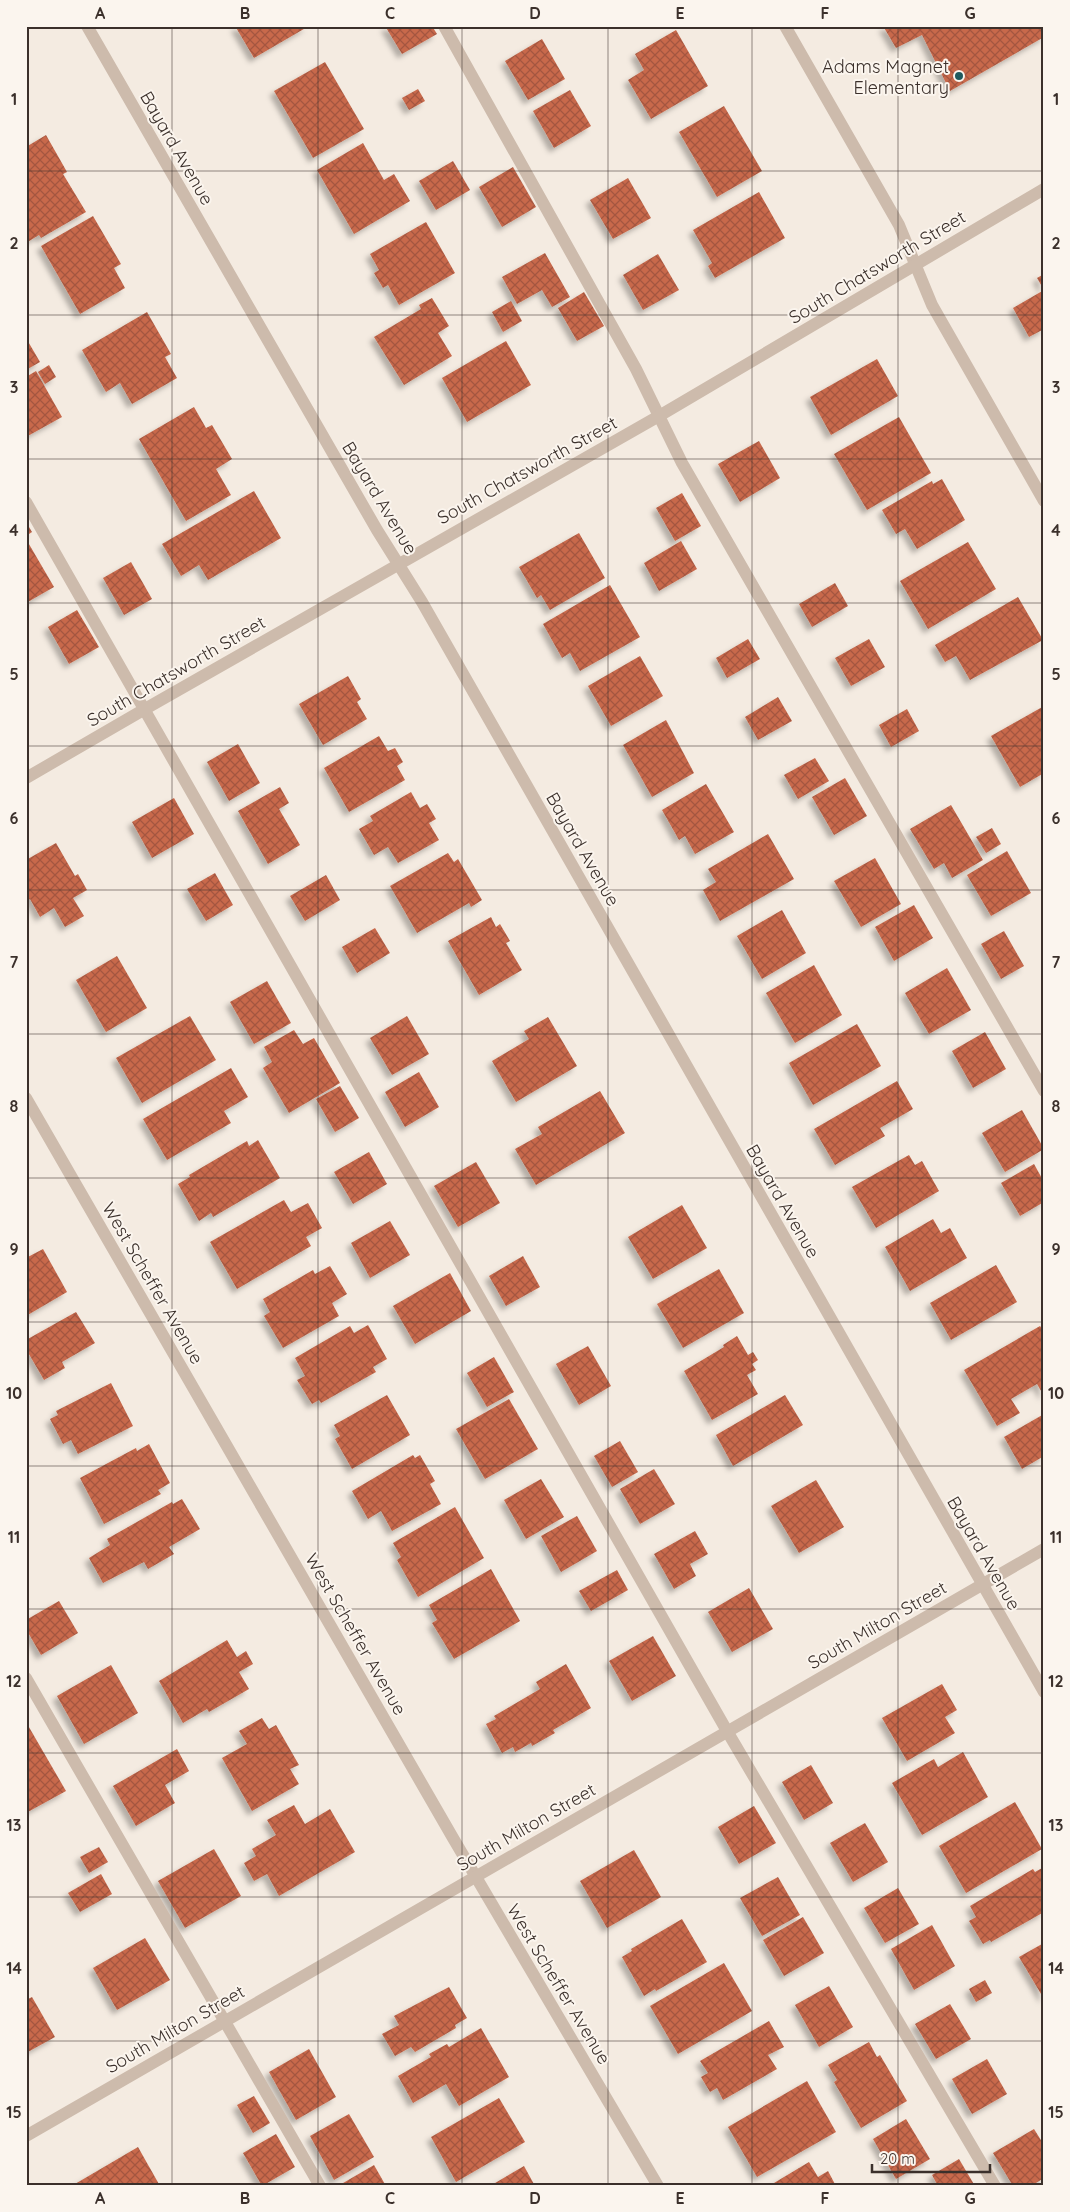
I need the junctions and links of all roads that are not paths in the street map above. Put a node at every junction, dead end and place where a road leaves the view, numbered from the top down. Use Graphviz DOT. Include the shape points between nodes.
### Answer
graph roads {
  1 [pos="87,26"];
  2 [pos="444,26"];
  3 [pos="785,26"];
  4 [pos="1044,189"];
  5 [pos="915,264"];
  6 [pos="659,416"];
  7 [pos="1044,501"];
  8 [pos="26,502"];
  9 [pos="398,564"];
  10 [pos="145,709"];
  11 [pos="26,778"];
  12 [pos="1044,1092"];
  13 [pos="26,1098"];
  14 [pos="1044,1549"];
  15 [pos="982,1585"];
  16 [pos="26,1678"];
  17 [pos="1044,1692"];
  18 [pos="728,1731"];
  19 [pos="476,1876"];
  20 [pos="225,2021"];
  21 [pos="26,2136"];
  22 [pos="320,2186"];
  23 [pos="658,2186"];
  24 [pos="995,2186"];
  1 -- 9 [label="street, Bayard Avenue"];
  2 -- 6 [label="street" via="636,369"];
  3 -- 5 [label="street" via="899,225"];
  4 -- 5 [label="street, South Chatsworth Street"];
  5 -- 6 [label="street, South Chatsworth Street"];
  5 -- 7 [label="street" via="932,305"];
  6 -- 9 [label="street, South Chatsworth Street"];
  6 -- 12 [label="street" via="682,463"];
  8 -- 10 [label="street"];
  9 -- 10 [label="street, South Chatsworth Street"];
  9 -- 15 [label="street, Bayard Avenue"];
  10 -- 11 [label="street, South Chatsworth Street"];
  10 -- 18 [label="street"];
  13 -- 19 [label="street, West Scheffer Avenue"];
  14 -- 15 [label="street, South Milton Street"];
  15 -- 17 [label="street, Bayard Avenue"];
  15 -- 18 [label="street, South Milton Street"];
  16 -- 20 [label="street"];
  18 -- 19 [label="street, South Milton Street"];
  18 -- 24 [label="street"];
  19 -- 20 [label="street, South Milton Street"];
  19 -- 23 [label="street, West Scheffer Avenue"];
  20 -- 21 [label="street, South Milton Street"];
  20 -- 22 [label="street"];
}
